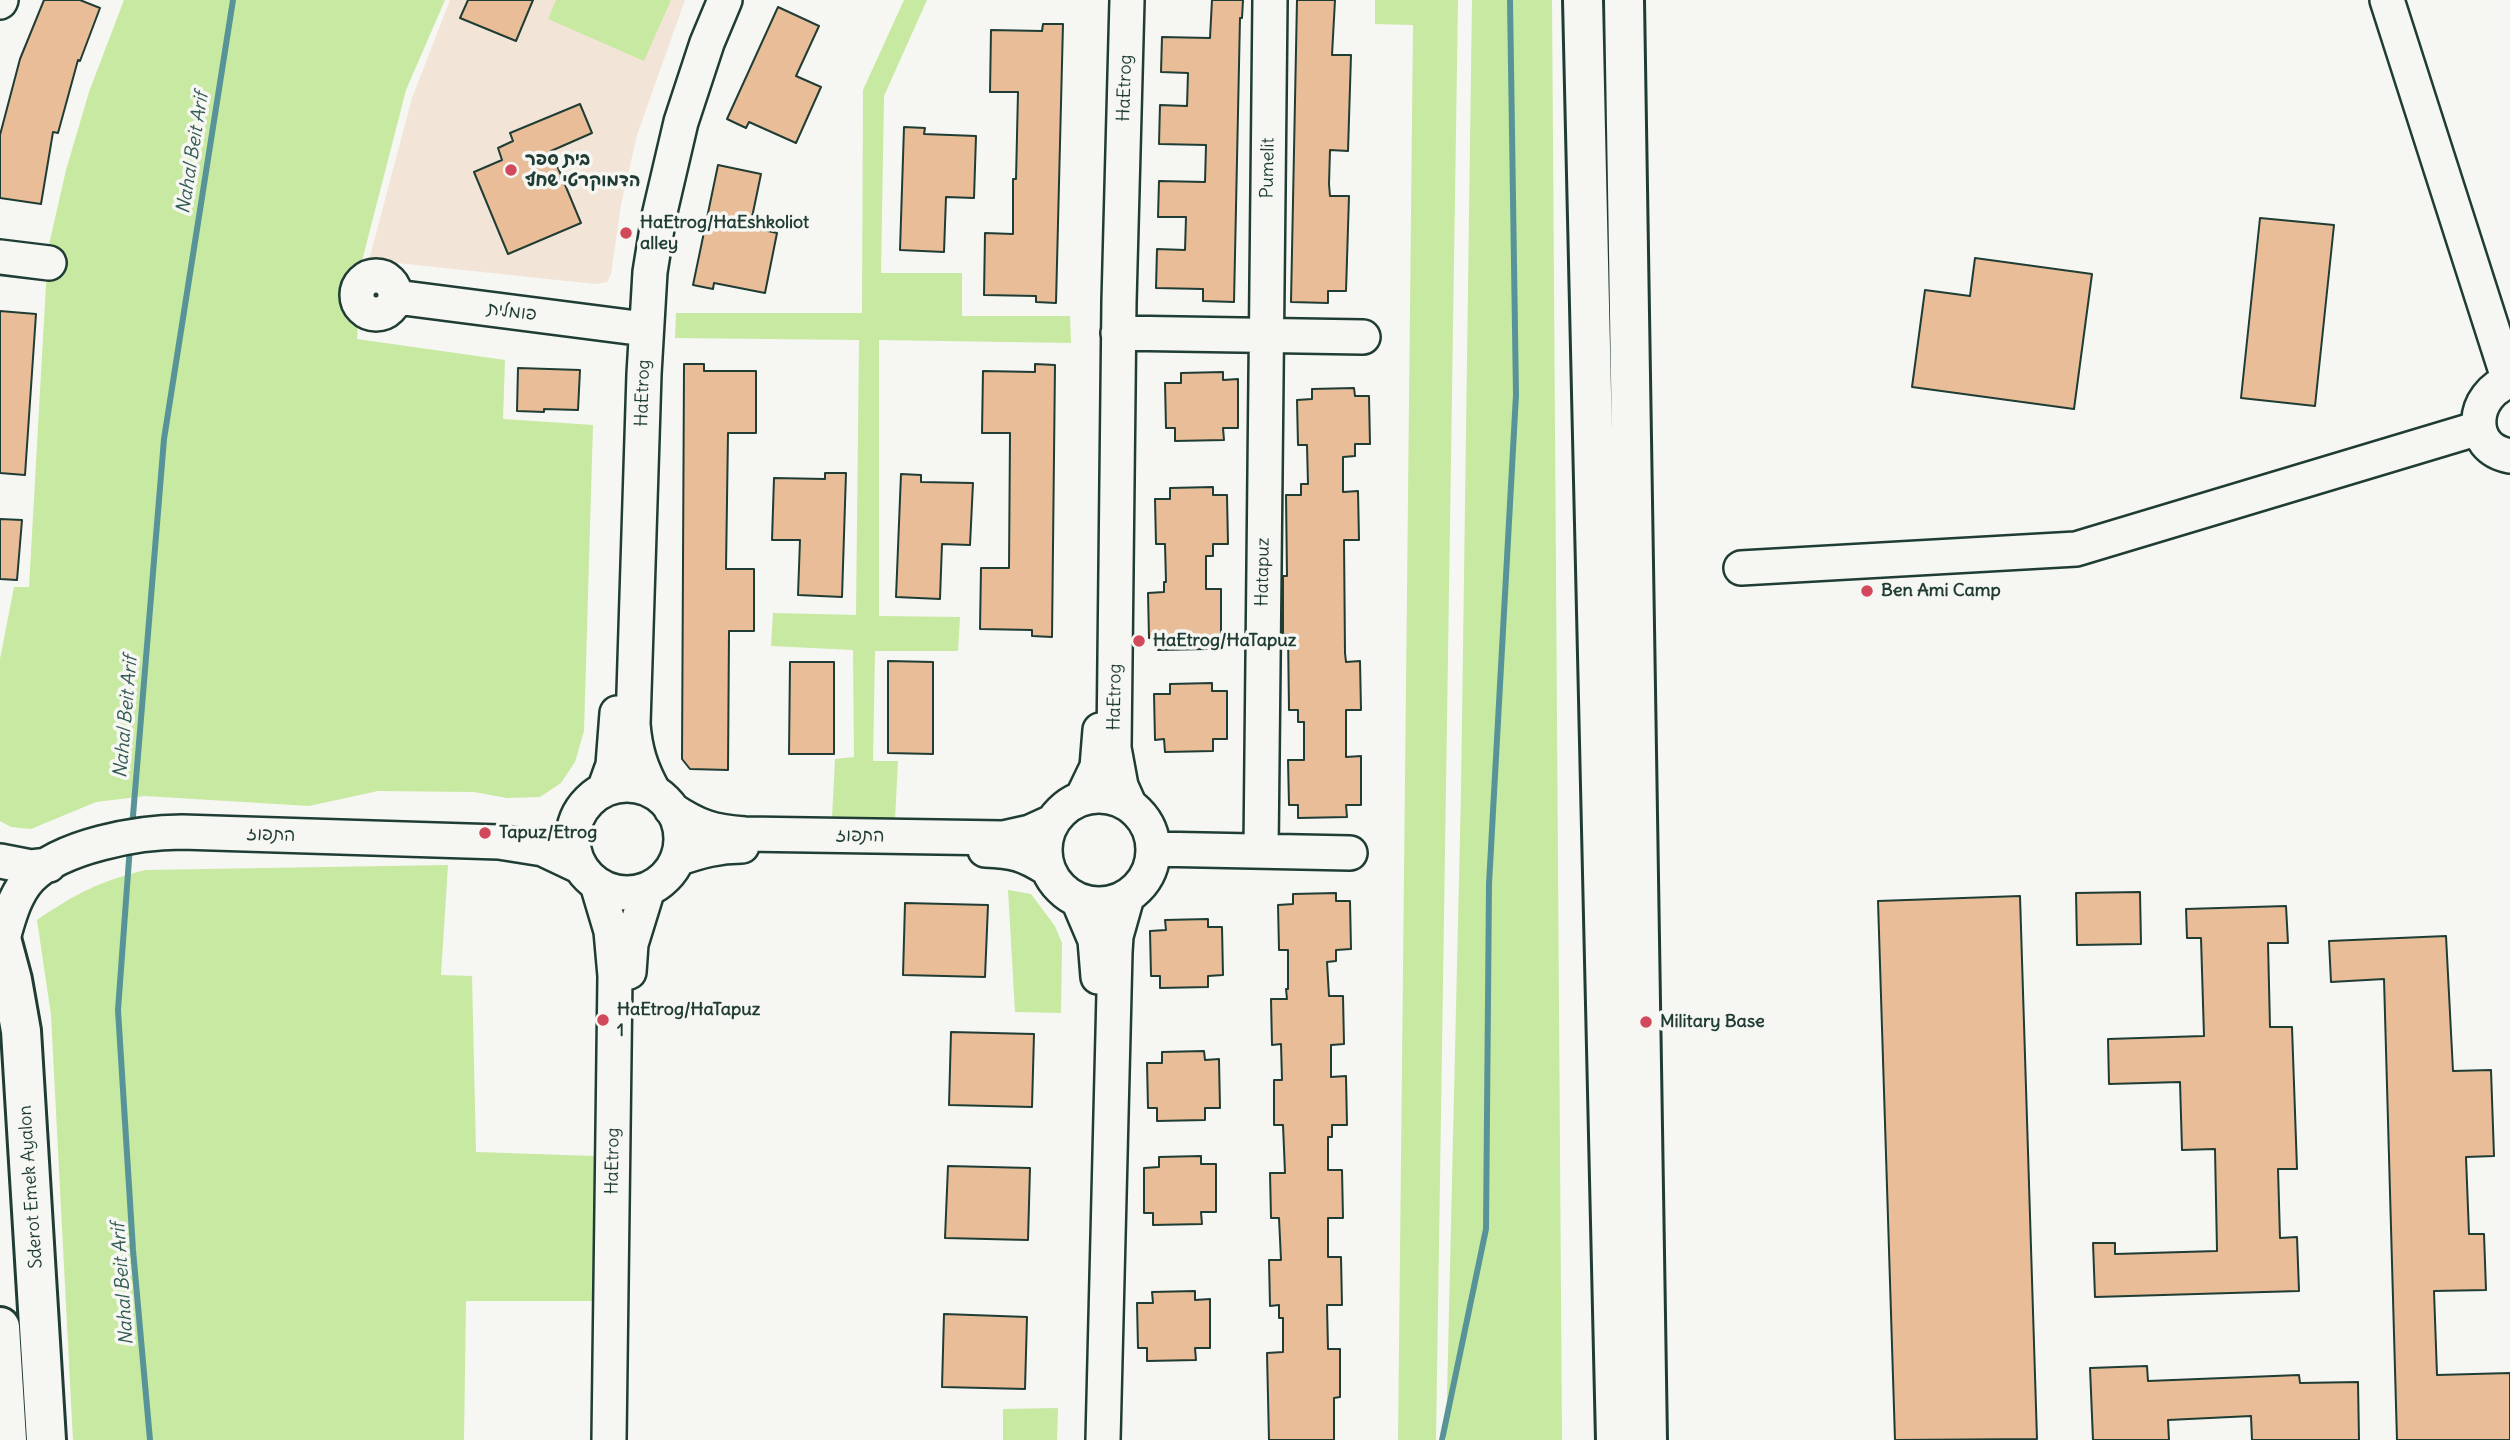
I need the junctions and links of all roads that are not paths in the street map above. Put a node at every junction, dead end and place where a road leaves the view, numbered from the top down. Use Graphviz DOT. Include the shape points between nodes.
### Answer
graph roads {
  1 [pos="708,0"];
  2 [pos="725,0"];
  3 [pos="1112,0"];
  4 [pos="1127,0"];
  5 [pos="1270,0"];
  6 [pos="1583,0"];
  7 [pos="1624,0"];
  8 [pos="2387,0"];
  9 [pos="0,257"];
  10 [pos="50,262"];
  11 [pos="396,297"];
  12 [pos="629,327"];
  13 [pos="1118,333"];
  14 [pos="1265,335"];
  15 [pos="1363,337"];
  16 [pos="2510,381"];
  17 [pos="2479,428"];
  18 [pos="2510,456"];
  19 [pos="1741,568"];
  20 [pos="604,790"];
  21 [pos="1083,798"];
  22 [pos="663,801"];
  23 [pos="1129,804"];
  24 [pos="579,814"];
  25 [pos="1052,822"];
  26 [pos="499,842"];
  27 [pos="1154,849"];
  28 [pos="1261,851"];
  29 [pos="1350,853"];
  30 [pos="677,859"];
  31 [pos="0,861"];
  32 [pos="53,862"];
  33 [pos="1048,869"];
  34 [pos="589,875"];
  35 [pos="648,889"];
  36 [pos="1128,897"];
  37 [pos="1078,900"];
  38 [pos="1,939"];
  39 [pos="0,1327"];
  40 [pos="7,1440"];
  41 [pos="46,1440"];
  42 [pos="610,1440"];
  43 [pos="623,1440"];
  44 [pos="1089,1440"];
  45 [pos="1103,1440"];
  46 [pos="1616,1440"];
  47 [pos="1647,1440"];
  1 -- 12 [label="street, HaEtrog" via="656,157"];
  2 -- 22 [label="street, HaEtrog" via="671,160 646,318 634,724 641,768"];
  3 -- 21 [label="street, HaEtrog" via="1100,751"];
  4 -- 13 [label="street, HaEtrog"];
  5 -- 14 [label="street, Pumelit"];
  6 -- 46 [label="main road"];
  7 -- 47 [label="main road"];
  8 -- 16 [label="street"];
  9 -- 10 [label="street"];
  11 -- 12 [label="street, פומלית"];
  12 -- 20 [label="street, HaEtrog" via="615,748"];
  13 -- 14 [label="street"];
  13 -- 23 [label="street, HaEtrog" via="1114,748"];
  14 -- 15 [label="street"];
  14 -- 28 [label="street, Hatapuz"];
  16 -- 17 [label="street" via="2488,393"];
  17 -- 18 [label="street" via="2492,449"];
  17 -- 19 [label="street" via="2076,549"];
  20 -- 22 [label="street" via="631,785"];
  20 -- 24 [label="street"];
  21 -- 23 [label="street" via="1106,796"];
  21 -- 25 [label="street" via="1070,803"];
  22 -- 25 [label="street, התפוז" via="700,826 745,834 989,839 1017,836"];
  22 -- 30 [label="street" via="681,836"];
  23 -- 27 [label="street" via="1147,823"];
  24 -- 26 [label="street, התפוז" via="543,831"];
  24 -- 34 [label="street" via="573,848"];
  25 -- 33 [label="street" via="1045,843"];
  26 -- 32 [label="street, התפוז" via="182,832 140,834 91,846"];
  26 -- 34 [label="street, התפוז" via="543,849"];
  27 -- 28 [label="street"];
  27 -- 36 [label="street" via="1147,876"];
  28 -- 29 [label="street"];
  30 -- 33 [label="street, התפוז" via="721,846 1013,851"];
  30 -- 35 [label="street" via="662,881"];
  31 -- 32 [label="street, התפוז" via="31,867"];
  32 -- 38 [label="street, התפוז" via="21,891"];
  33 -- 37 [label="street" via="1061,888"];
  34 -- 35 [label="street" via="608,890"];
  34 -- 42 [label="street, HaEtrog" via="611,931 615,976"];
  35 -- 43 [label="street, HaEtrog" via="631,944 628,986"];
  36 -- 37 [label="street" via="1096,905"];
  36 -- 45 [label="street" via="1115,952"];
  37 -- 44 [label="street" via="1096,940 1098,976"];
  38 -- 41 [label="main road, Sderot Emek Ayalon" via="21,1031"];
  39 -- 40 [label="main road"];
}
